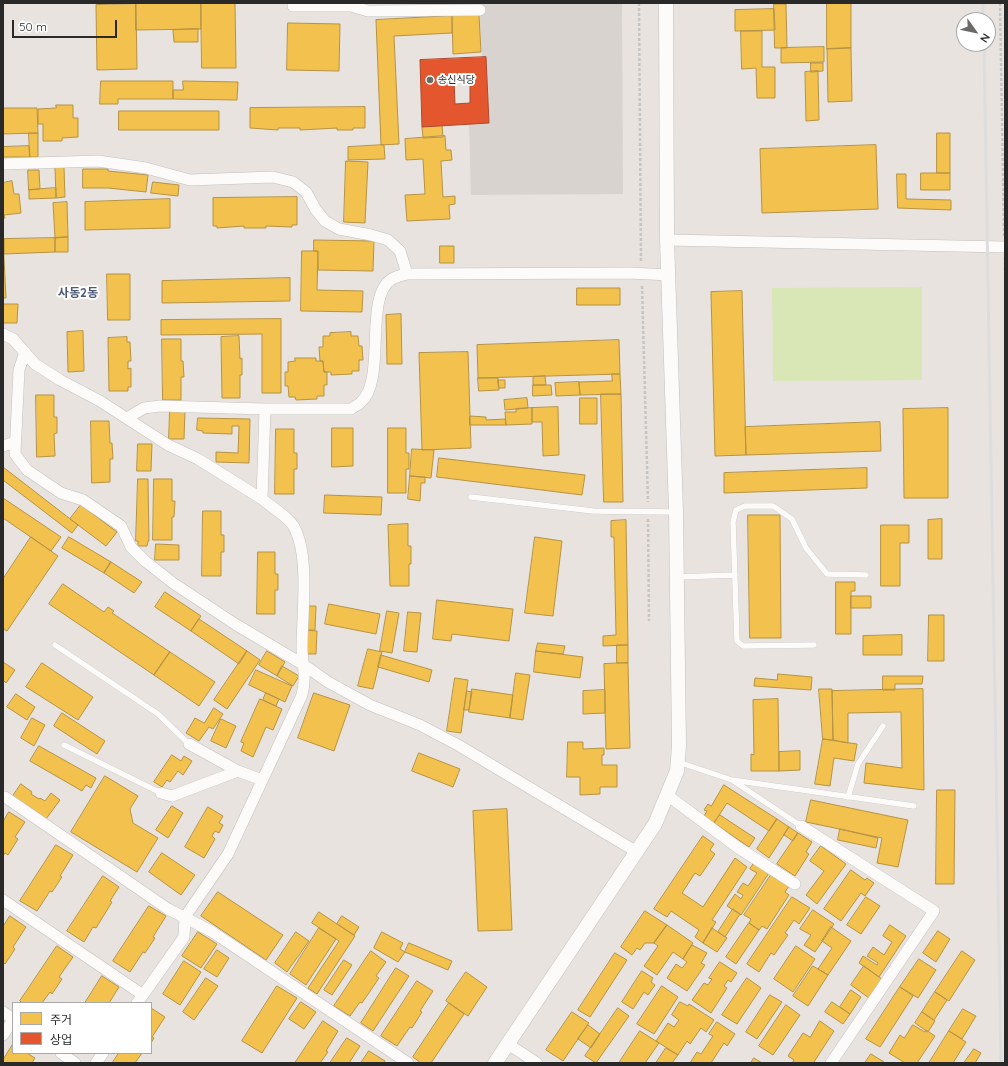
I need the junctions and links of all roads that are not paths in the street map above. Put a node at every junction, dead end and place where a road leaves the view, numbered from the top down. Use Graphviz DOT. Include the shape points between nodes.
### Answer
graph roads {
  1 [pos="666,3"];
  2 [pos="293,6"];
  3 [pos="368,7"];
  4 [pos="480,10"];
  5 [pos="3,164"];
  6 [pos="667,240"];
  7 [pos="1005,247"];
  8 [pos="407,274"];
  9 [pos="669,275"];
  10 [pos="3,334"];
  11 [pos="25,352"];
  12 [pos="265,410"];
  13 [pos="128,418"];
  14 [pos="15,442"];
  15 [pos="3,446"];
  16 [pos="471,497"];
  17 [pos="262,499"];
  18 [pos="676,512"];
  19 [pos="734,575"];
  20 [pos="866,575"];
  21 [pos="676,577"];
  22 [pos="55,645"];
  23 [pos="814,645"];
  24 [pos="304,665"];
  25 [pos="883,726"];
  26 [pos="189,744"];
  27 [pos="64,745"];
  28 [pos="678,761"];
  29 [pos="238,771"];
  30 [pos="262,780"];
  31 [pos="732,780"];
  32 [pos="161,793"];
  33 [pos="668,795"];
  34 [pos="4,797"];
  35 [pos="848,797"];
  36 [pos="914,806"];
  37 [pos="802,826"];
  38 [pos="637,852"];
  39 [pos="795,884"];
  40 [pos="3,900"];
  41 [pos="185,917"];
  42 [pos="140,999"];
  43 [pos="3,1012"];
  44 [pos="12,1019"];
  45 [pos="12,1021"];
  46 [pos="3,1034"];
  47 [pos="508,1044"];
  48 [pos="62,1054"];
  49 [pos="102,1054"];
  50 [pos="75,1063"];
  51 [pos="96,1063"];
  52 [pos="408,1063"];
  53 [pos="495,1063"];
  54 [pos="537,1063"];
  55 [pos="831,1063"];
  1 -- 6 [label="street"];
  2 -- 3 [label="street"];
  3 -- 4 [label="street"];
  5 -- 8 [label="street" via="98,161 146,168 190,180 274,177 293,182 306,192 325,221 339,229 388,240 400,251"];
  6 -- 7 [label="street"];
  6 -- 9 [label="street"];
  8 -- 9 [label="street"];
  8 -- 12 [label="street" via="392,279 383,290 378,306 372,383 362,402 351,408"];
  9 -- 18 [label="street"];
  10 -- 11 [label="street"];
  11 -- 13 [label="street" via="35,364 47,372"];
  11 -- 14 [label="street" via="19,370"];
  12 -- 13 [label="street" via="160,406 144,408"];
  12 -- 17 [label="street"];
  13 -- 17 [label="street" via="168,445 198,459"];
  14 -- 15 [label="street"];
  14 -- 24 [label="street" via="15,454 27,470 61,493 83,500 121,526 131,547 173,583"];
  16 -- 18 [label="lane" via="593,511"];
  17 -- 24 [label="street" via="294,525 301,540"];
  18 -- 21 [label="street"];
  19 -- 20 [label="lane" via="733,522 736,510 745,506 773,506 792,519 806,548 827,574"];
  19 -- 21 [label="lane"];
  19 -- 23 [label="lane" via="737,641 743,646"];
  21 -- 28 [label="street"];
  22 -- 26 [label="lane" via="158,714"];
  24 -- 30 [label="street" via="306,679 302,695"];
  24 -- 38 [label="street" via="328,682 370,705 420,725 458,745"];
  25 -- 35 [label="lane" via="858,764"];
  26 -- 29 [label="street"];
  27 -- 32 [label="lane"];
  28 -- 31 [label="lane"];
  28 -- 33 [label="street"];
  29 -- 30 [label="street"];
  29 -- 32 [label="street" via="172,796"];
  30 -- 41 [label="street" via="228,854"];
  31 -- 35 [label="lane"];
  31 -- 37 [label="lane"];
  33 -- 38 [label="street" via="655,824"];
  33 -- 39 [label="street" via="737,847"];
  34 -- 41 [label="street" via="168,909"];
  35 -- 36 [label="lane"];
  37 -- 55 [label="street" via="934,911"];
  38 -- 47 [label="street"];
  40 -- 42 [label="street"];
  41 -- 42 [label="street" via="184,936"];
  41 -- 52 [label="street" via="210,930"];
  43 -- 44 [label="street"];
  45 -- 46 [label="street"];
  47 -- 53 [label="street"];
  47 -- 54 [label="street"];
  48 -- 50 [label="street"];
  49 -- 51 [label="street"];
}
